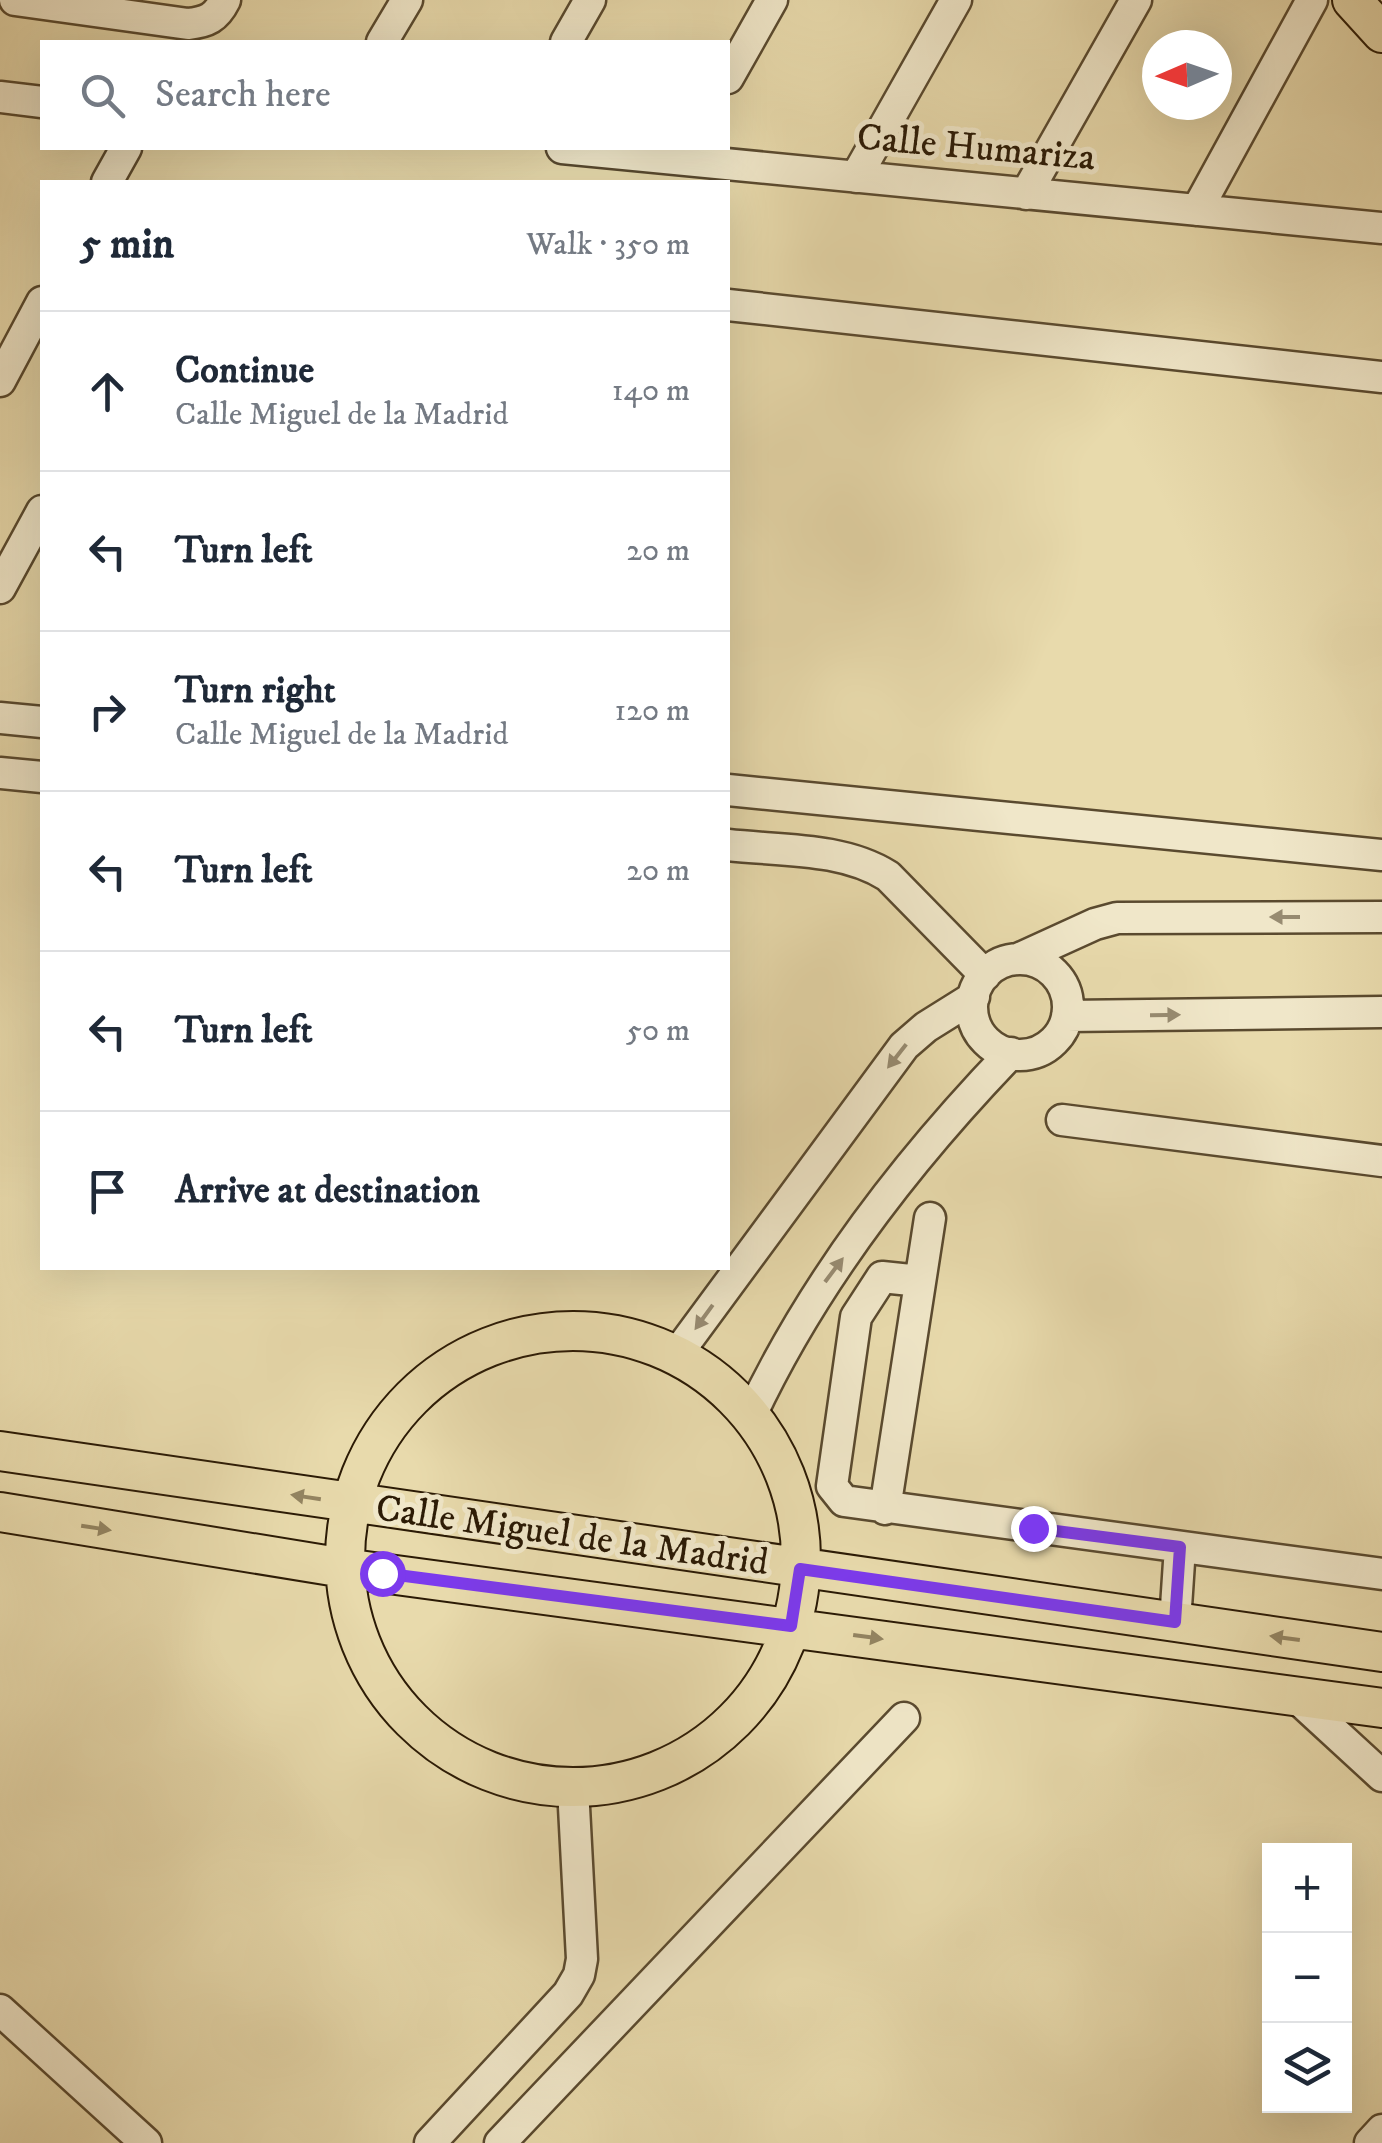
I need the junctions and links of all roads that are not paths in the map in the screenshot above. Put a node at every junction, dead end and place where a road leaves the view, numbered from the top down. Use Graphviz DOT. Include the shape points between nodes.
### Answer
graph roads {
  1 [pos="15,0"];
  2 [pos="406,0"];
  3 [pos="590,0"];
  4 [pos="772,0"];
  5 [pos="956,0"];
  6 [pos="1136,0"];
  7 [pos="1312,0"];
  8 [pos="1352,0"];
  9 [pos="79,4"];
  10 [pos="222,6"];
  11 [pos="1382,32"];
  12 [pos="383,40"];
  13 [pos="567,40"];
  14 [pos="730,74"];
  15 [pos="0,97"];
  16 [pos="40,102"];
  17 [pos="125,150"];
  18 [pos="603,150"];
  19 [pos="684,154"];
  20 [pos="856,177"];
  21 [pos="108,180"];
  22 [pos="1026,194"];
  23 [pos="1197,210"];
  24 [pos="1382,228"];
  25 [pos="730,305"];
  26 [pos="40,306"];
  27 [pos="1382,377"];
  28 [pos="0,381"];
  29 [pos="40,515"];
  30 [pos="0,588"];
  31 [pos="0,718"];
  32 [pos="40,722"];
  33 [pos="0,773"];
  34 [pos="40,778"];
  35 [pos="730,790"];
  36 [pos="826,800"];
  37 [pos="730,845"];
  38 [pos="820,854"];
  39 [pos="1382,855"];
  40 [pos="1382,916"];
  41 [pos="1018,959"];
  42 [pos="979,986"];
  43 [pos="1382,1012"];
  44 [pos="1067,1016"];
  45 [pos="1011,1053"];
  46 [pos="1062,1120"];
  47 [pos="1382,1162"];
  48 [pos="930,1218"];
  49 [pos="920,1281"];
  50 [pos="676,1354"];
  51 [pos="750,1415"];
  52 [pos="0,1451"];
  53 [pos="351,1504"];
  54 [pos="886,1508"];
  55 [pos="0,1512"];
  56 [pos="1180,1547"];
  57 [pos="344,1568"];
  58 [pos="800,1569"];
  59 [pos="1382,1574"];
  60 [pos="1175,1622"];
  61 [pos="791,1626"];
  62 [pos="1382,1652"];
  63 [pos="1295,1696"];
  64 [pos="1382,1708"];
  65 [pos="904,1718"];
  66 [pos="1382,1776"];
  67 [pos="572,1788"];
  68 [pos="0,2010"];
  69 [pos="1382,2130"];
  70 [pos="146,2143"];
  71 [pos="430,2143"];
  72 [pos="500,2143"];
  73 [pos="1370,2143"];
  1 -- 9 [label="street"];
  2 -- 12 [label="street"];
  3 -- 13 [label="street"];
  4 -- 14 [label="street"];
  5 -- 20 [label="street"];
  6 -- 22 [label="street"];
  7 -- 23 [label="street"];
  8 -- 11 [label="main road"];
  9 -- 10 [label="street" via="188,24 210,20"];
  15 -- 16 [label="street"];
  17 -- 21 [label="street"];
  18 -- 19 [label="street, Calle Humariza"];
  19 -- 20 [label="street, Calle Humariza"];
  20 -- 22 [label="street, Calle Humariza"];
  22 -- 23 [label="street, Calle Humariza"];
  23 -- 24 [label="street, Calle Humariza"];
  25 -- 27 [label="street"];
  26 -- 28 [label="street"];
  29 -- 30 [label="street"];
  31 -- 32 [label="street"];
  33 -- 34 [label="street"];
  35 -- 36 [label="street"];
  36 -- 38 [label="street"];
  36 -- 39 [label="street"];
  37 -- 38 [label="street"];
  38 -- 42 [label="street" via="846,857 888,876"];
  40 -- 41 [label="street, one-way" via="1117,918"];
  41 -- 42 [label="street" via="1006,961"];
  41 -- 44 [label="street" via="1042,964 1060,980"];
  42 -- 45 [label="street" via="973,1009 980,1033"];
  42 -- 50 [label="street, one-way" via="904,1046"];
  44 -- 43 [label="street, one-way"];
  44 -- 45 [label="street" via="1046,1047"];
  51 -- 45 [label="street, one-way" via="810,1303 935,1135"];
  46 -- 47 [label="street"];
  48 -- 49 [label="street"];
  49 -- 54 [label="street"];
  49 -- 54 [label="street" via="882,1276 856,1317 832,1486 844,1502"];
  50 -- 51 [label="main road"];
  50 -- 53 [label="main road" via="617,1334 548,1330 480,1348 422,1386 388,1426"];
  51 -- 58 [label="main road" via="780,1462 796,1514"];
  53 -- 52 [label="main road, Calle Miguel de la Madrid, one-way"];
  53 -- 57 [label="main road"];
  53 -- 58 [label="main road, Calle Miguel de la Madrid"];
  54 -- 56 [label="street"];
  55 -- 57 [label="main road, Calle Miguel de la Madrid, one-way"];
  56 -- 59 [label="street"];
  56 -- 60 [label="street"];
  57 -- 61 [label="main road, Calle Miguel de la Madrid"];
  57 -- 67 [label="main road" via="362,1644 378,1679 415,1724 462,1759 515,1780"];
  58 -- 60 [label="main road, Calle Miguel de la Madrid"];
  58 -- 61 [label="main road"];
  62 -- 60 [label="main road, Calle Miguel de la Madrid, one-way"];
  61 -- 63 [label="main road, Calle Miguel de la Madrid, one-way"];
  61 -- 67 [label="main road" via="767,1679 730,1724 684,1759 630,1780"];
  63 -- 64 [label="main road, Calle Miguel de la Madrid"];
  63 -- 66 [label="street"];
  65 -- 72 [label="street"];
  67 -- 71 [label="street" via="580,1975"];
  68 -- 70 [label="street"];
  69 -- 73 [label="street"];
}
